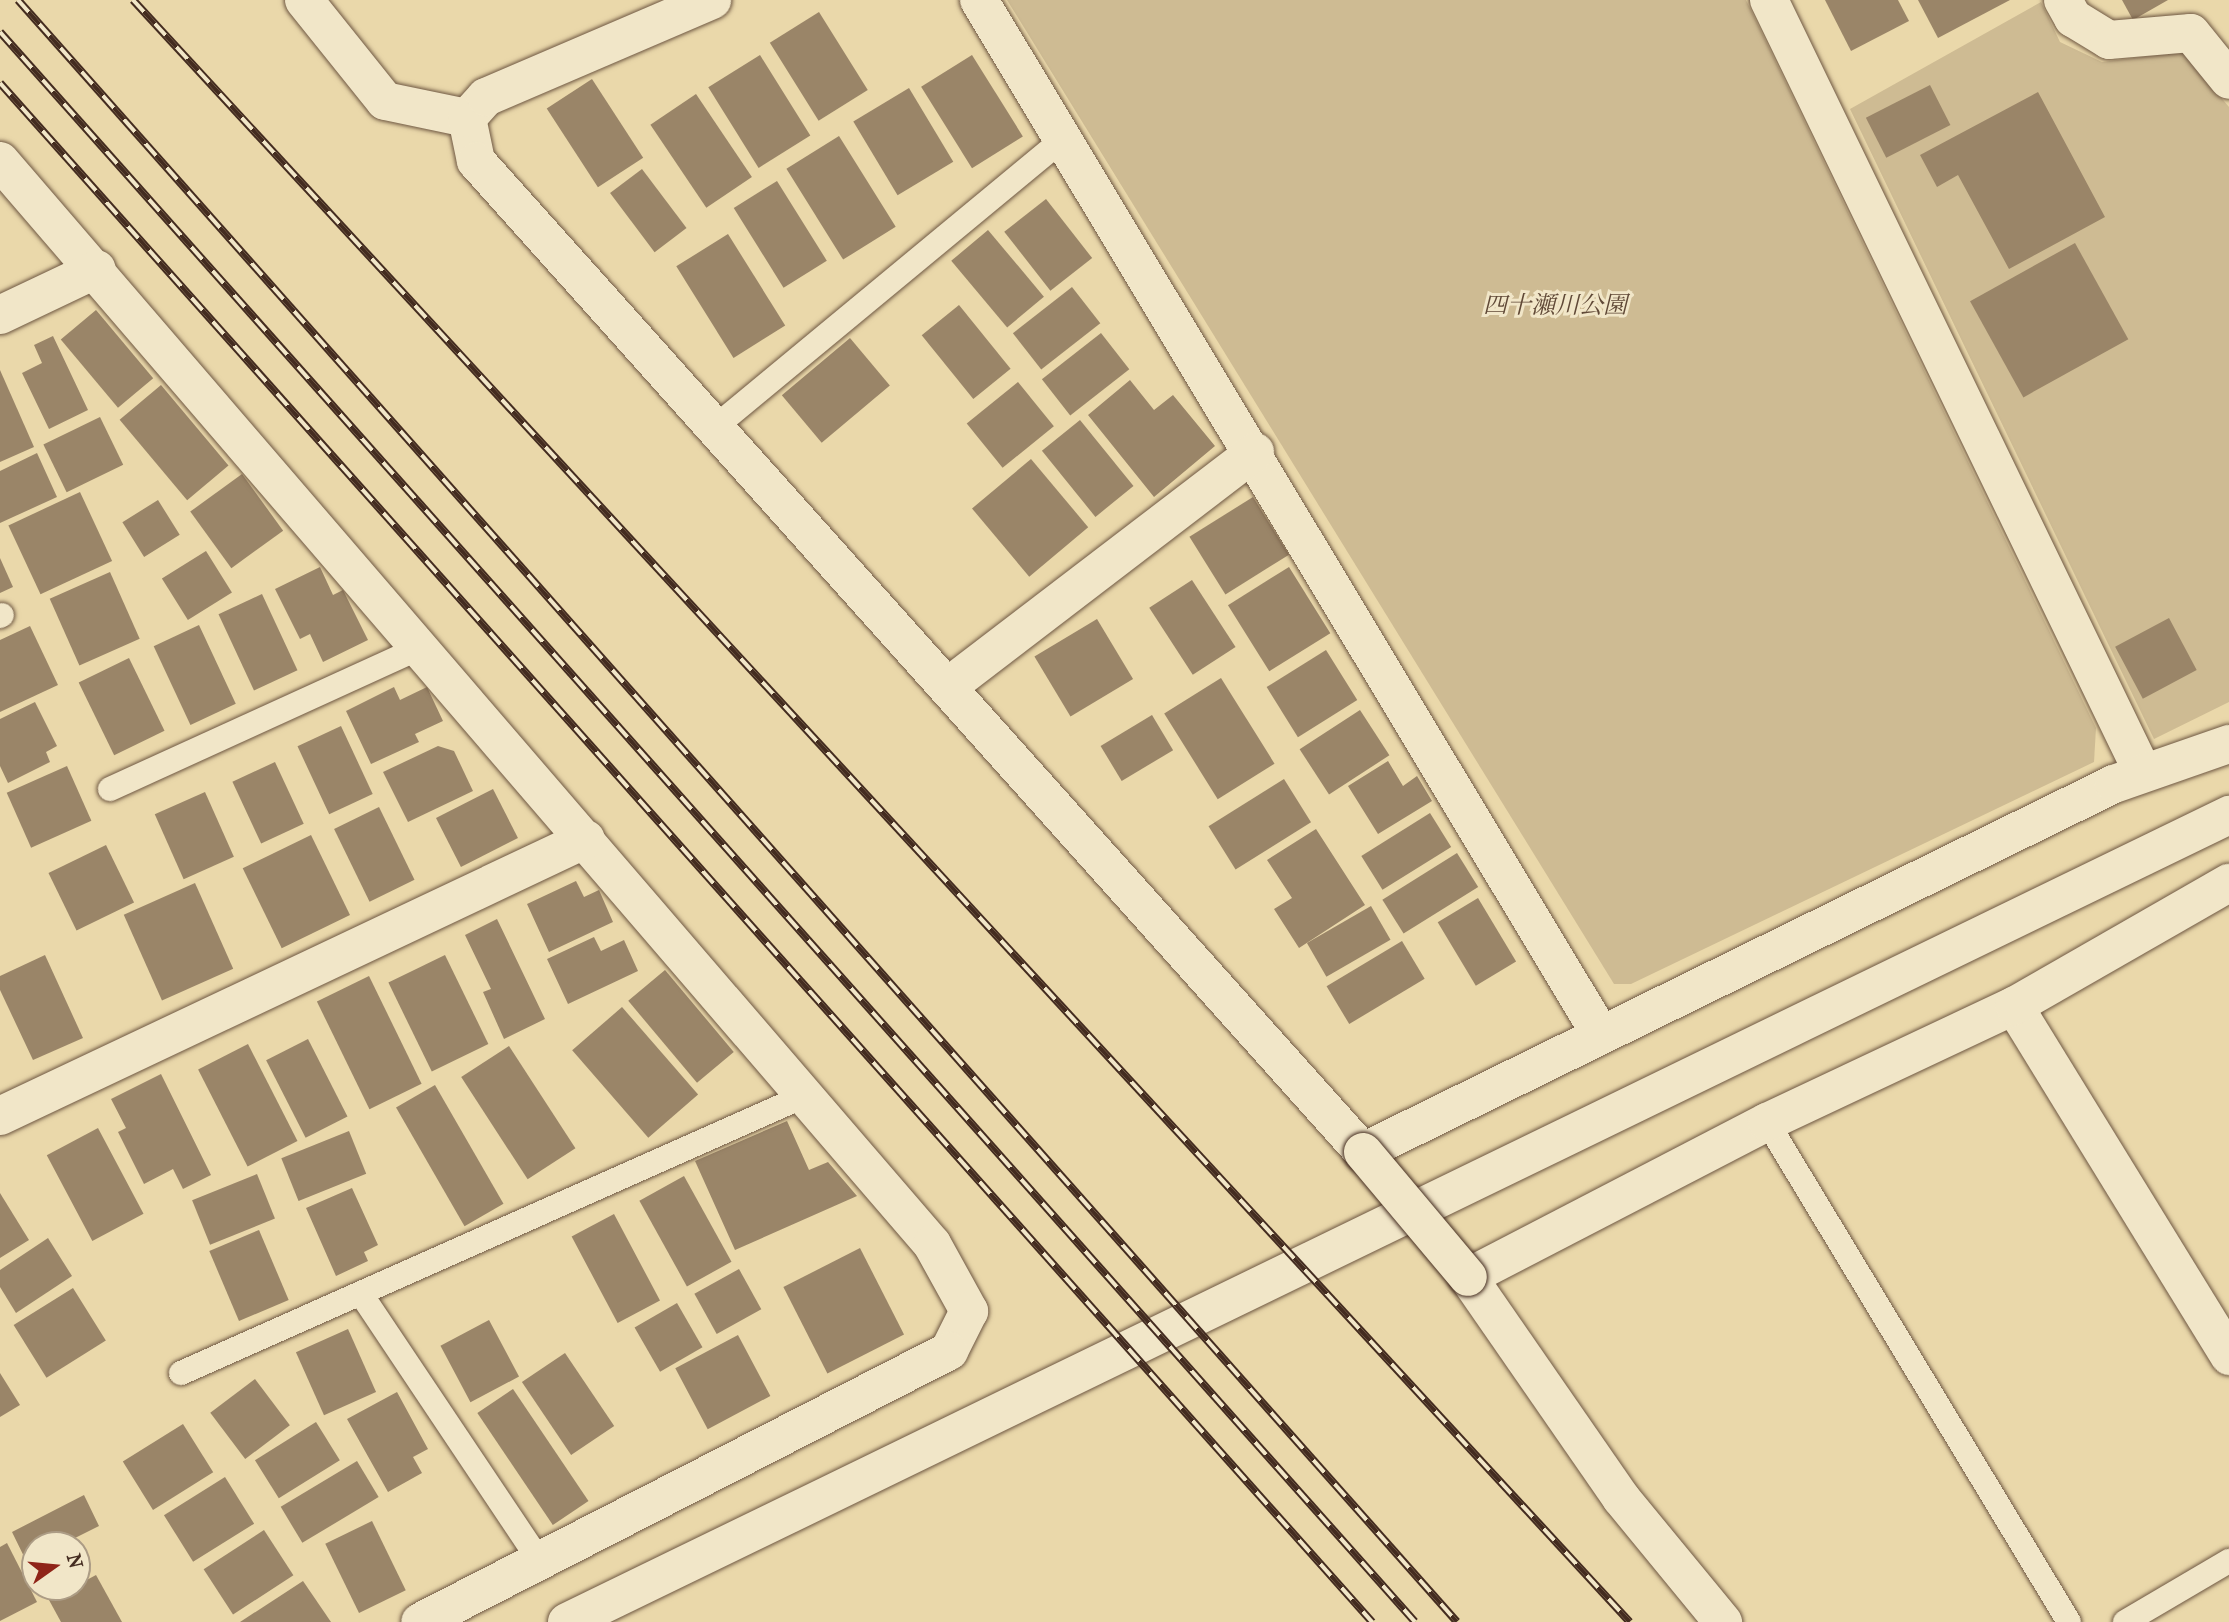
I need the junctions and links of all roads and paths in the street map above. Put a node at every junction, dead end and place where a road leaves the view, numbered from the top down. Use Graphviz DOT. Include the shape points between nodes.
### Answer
graph roads {
  1 [pos="304,0"];
  2 [pos="712,0"];
  3 [pos="979,0"];
  4 [pos="1769,0"];
  5 [pos="2063,0"];
  6 [pos="2229,80"];
  7 [pos="467,118"];
  8 [pos="1062,140"];
  9 [pos="0,161"];
  10 [pos="97,269"];
  11 [pos="0,315"];
  12 [pos="715,427"];
  13 [pos="1255,452"];
  14 [pos="421,647"];
  15 [pos="950,685"];
  16 [pos="2229,744"];
  17 [pos="2142,771"];
  18 [pos="110,789"];
  19 [pos="2229,815"];
  20 [pos="586,839"];
  21 [pos="2229,883"];
  22 [pos="2014,1006"];
  23 [pos="1599,1032"];
  24 [pos="804,1096"];
  25 [pos="0,1116"];
  26 [pos="1767,1122"];
  27 [pos="1363,1152"];
  28 [pos="1468,1277"];
  29 [pos="362,1294"];
  30 [pos="2229,1356"];
  31 [pos="181,1373"];
  32 [pos="538,1558"];
  33 [pos="2229,1561"];
  34 [pos="420,1622"];
  35 [pos="567,1622"];
  36 [pos="1723,1622"];
  37 [pos="2069,1622"];
  38 [pos="2125,1622"];
  1 -- 7 [label="street" via="385,101"];
  2 -- 7 [label="street" via="486,97"];
  3 -- 8 [label="street"];
  4 -- 17 [label="street"];
  5 -- 6 [label="street" via="2073,18 2109,40 2191,33"];
  7 -- 12 [label="street" via="476,161"];
  8 -- 12 [label="lane"];
  8 -- 13 [label="street"];
  9 -- 10 [label="street"];
  10 -- 11 [label="street"];
  10 -- 14 [label="street"];
  12 -- 15 [label="street"];
  13 -- 15 [label="street"];
  13 -- 23 [label="street"];
  14 -- 18 [label="lane"];
  14 -- 20 [label="street"];
  15 -- 27 [label="street"];
  16 -- 17 [label="street"];
  17 -- 23 [label="street"];
  19 -- 35 [label="street"];
  20 -- 24 [label="street"];
  20 -- 25 [label="street"];
  21 -- 22 [label="street"];
  22 -- 26 [label="street"];
  22 -- 30 [label="street"];
  23 -- 27 [label="street"];
  24 -- 29 [label="lane"];
  24 -- 32 [label="street" via="951,1273 970,1311 962,1336 949,1351"];
  26 -- 28 [label="street"];
  26 -- 37 [label="lane"];
  27 -- 28 [label="street, bridge"];
  28 -- 36 [label="street" via="1621,1498"];
  29 -- 31 [label="lane"];
  29 -- 32 [label="lane"];
  32 -- 34 [label="street"];
  33 -- 38 [label="lane"];
}
